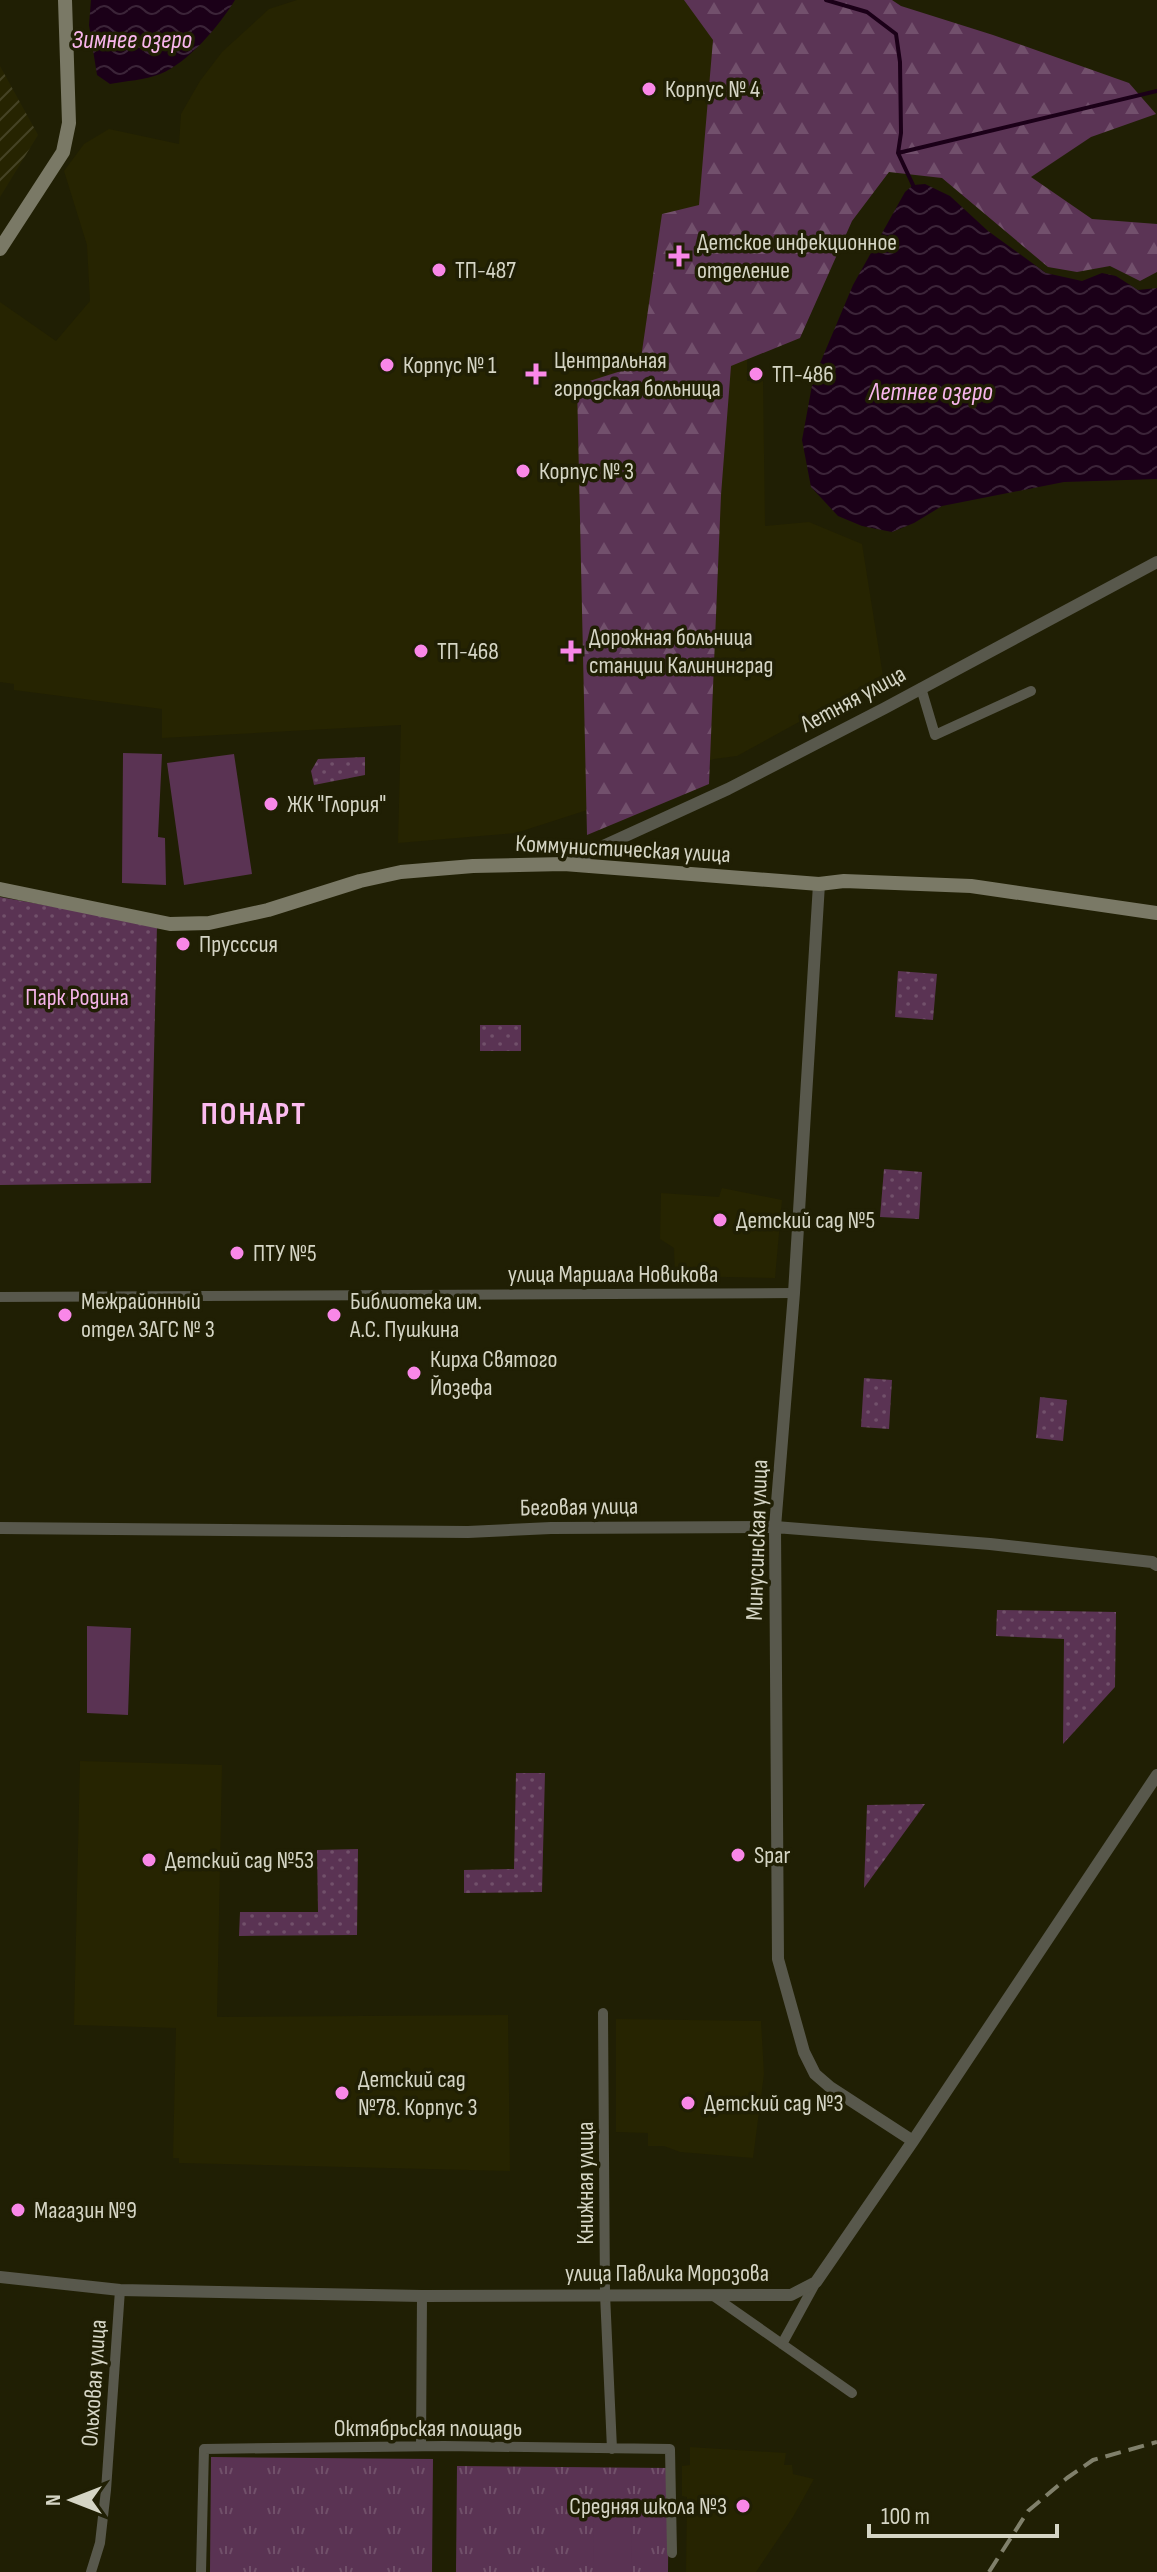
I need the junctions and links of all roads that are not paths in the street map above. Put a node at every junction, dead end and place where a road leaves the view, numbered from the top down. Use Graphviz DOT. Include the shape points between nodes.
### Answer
graph roads {
  1 [pos="65,0"];
  2 [pos="0,249"];
  3 [pos="1157,562"];
  4 [pos="921,688"];
  5 [pos="1031,691"];
  6 [pos="564,864"];
  7 [pos="819,884"];
  8 [pos="0,889"];
  9 [pos="1157,913"];
  10 [pos="794,1293"];
  11 [pos="0,1297"];
  12 [pos="775,1527"];
  13 [pos="0,1528"];
  14 [pos="1157,1565"];
  15 [pos="1157,1775"];
  16 [pos="603,2013"];
  17 [pos="913,2141"];
  18 [pos="0,2277"];
  19 [pos="816,2282"];
  20 [pos="120,2290"];
  21 [pos="605,2294"];
  22 [pos="712,2295"];
  23 [pos="422,2296"];
  24 [pos="782,2344"];
  25 [pos="852,2393"];
  26 [pos="421,2446"];
  27 [pos="612,2449"];
  28 [pos="672,2553"];
  29 [pos="91,2572"];
  30 [pos="201,2572"];
  1 -- 2 [label="main road" via="63,152"];
  3 -- 4 [label="street, Летняя улица"];
  4 -- 5 [label="street" via="935,735"];
  4 -- 6 [label="street, Летняя улица" via="728,789"];
  6 -- 7 [label="main road, Коммунистическая улица"];
  6 -- 8 [label="main road, Коммунистическая улица" via="401,872 209,923 170,924"];
  7 -- 9 [label="main road, Коммунистическая улица" via="971,886"];
  7 -- 10 [label="street, Минусинская улица"];
  10 -- 11 [label="street, улица Маршала Новикова"];
  10 -- 12 [label="street, Минусинская улица"];
  12 -- 13 [label="street, Беговая улица" via="468,1532"];
  12 -- 14 [label="street, Беговая улица" via="990,1544"];
  12 -- 17 [label="street, Минусинская улица" via="780,1968 815,2074"];
  15 -- 17 [label="street"];
  16 -- 21 [label="street, Книжная улица"];
  17 -- 19 [label="street"];
  18 -- 20 [label="street, улица Павлика Морозова"];
  19 -- 22 [label="street, улица Павлика Морозова" via="791,2295"];
  19 -- 24 [label="street"];
  20 -- 23 [label="street, улица Павлика Морозова"];
  20 -- 29 [label="street, Ольховая улица" via="106,2490"];
  21 -- 22 [label="street, улица Павлика Морозова"];
  21 -- 23 [label="street, улица Павлика Морозова"];
  21 -- 27 [label="street, Книжная улица"];
  22 -- 24 [label="street"];
  23 -- 26 [label="street"];
  24 -- 25 [label="street"];
  26 -- 27 [label="street, Октябрьская площадь"];
  26 -- 30 [label="street, Октябрьская площадь" via="204,2449"];
  27 -- 28 [label="street, Октябрьская площадь" via="670,2449"];
}
